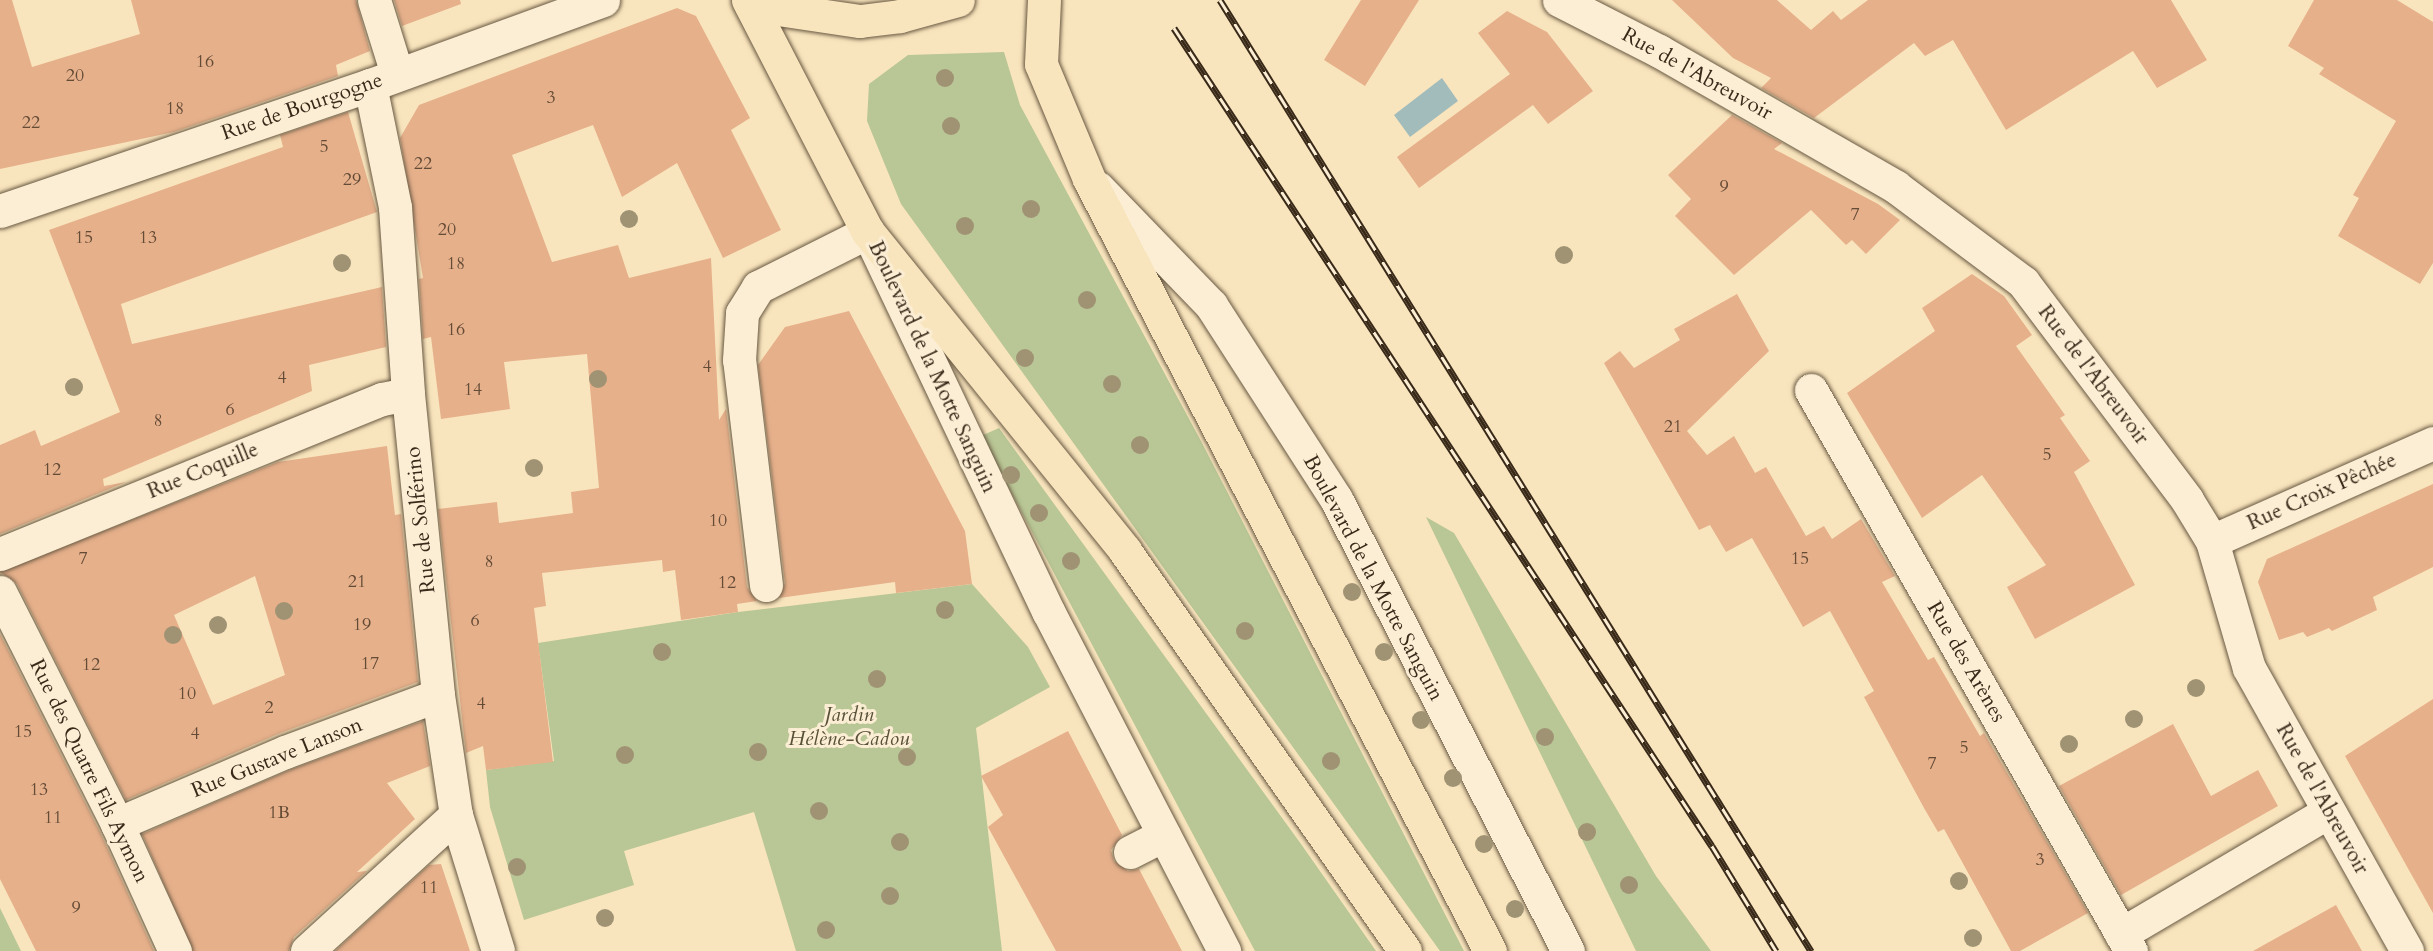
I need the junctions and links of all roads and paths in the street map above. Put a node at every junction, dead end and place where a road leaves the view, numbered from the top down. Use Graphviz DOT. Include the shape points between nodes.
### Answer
graph roads {
  1 [pos="374,0"];
  2 [pos="603,0"];
  3 [pos="958,0"];
  4 [pos="1044,0"];
  5 [pos="1559,0"];
  6 [pos="749,3"];
  7 [pos="384,79"];
  8 [pos="1089,179"];
  9 [pos="0,211"];
  10 [pos="868,232"];
  11 [pos="1811,390"];
  12 [pos="408,394"];
  13 [pos="2433,443"];
  14 [pos="2212,541"];
  15 [pos="0,554"];
  16 [pos="766,585"];
  17 [pos="0,592"];
  18 [pos="438,695"];
  19 [pos="2328,812"];
  20 [pos="456,815"];
  21 [pos="117,824"];
  22 [pos="1164,835"];
  23 [pos="1130,852"];
  24 [pos="2126,943"];
  25 [pos="175,951"];
  26 [pos="307,951"];
  27 [pos="498,951"];
  28 [pos="1224,951"];
  29 [pos="1405,951"];
  30 [pos="1490,951"];
  31 [pos="1568,951"];
  32 [pos="2407,951"];
  1 -- 7 [label="street, Rue de Solférino"];
  2 -- 7 [label="street, Rue de Bourgogne"];
  3 -- 6 [label="main road" via="900,16 860,21"];
  4 -- 8 [label="main road, Boulevard de la Motte Sanguin" via="1041,64"];
  5 -- 14 [label="street, Rue de l'Abreuvoir" via="1659,51 1896,187 2023,282 2187,500"];
  6 -- 10 [label="main road, Boulevard de la Motte Sanguin"];
  7 -- 9 [label="street, Rue de Bourgogne"];
  7 -- 12 [label="street, Rue de Solférino"];
  8 -- 30 [label="main road, Boulevard de la Motte Sanguin"];
  8 -- 31 [label="street, Boulevard de la Motte Sanguin" via="1211,305 1335,499"];
  10 -- 16 [label="street" via="758,287 742,313 739,360"];
  10 -- 22 [label="street, Boulevard de la Motte Sanguin" via="1048,611"];
  10 -- 29 [label="main road, Boulevard de la Motte Sanguin" via="1125,551"];
  11 -- 24 [label="street, Rue des Arènes"];
  12 -- 15 [label="street, Rue Coquille" via="363,407"];
  12 -- 18 [label="street, Rue de Solférino"];
  13 -- 14 [label="street, Rue Croix Pêchée"];
  14 -- 19 [label="street, Rue de l'Abreuvoir" via="2250,668"];
  17 -- 21 [label="street, Rue des Quatre Fils Aymon"];
  18 -- 20 [label="street, Rue de Solférino"];
  18 -- 21 [label="street, Rue Gustave Lanson" via="285,752"];
  19 -- 24 [label="street, Rue des Arènes"];
  19 -- 32 [label="street, Rue de l'Abreuvoir"];
  20 -- 26 [label="street"];
  20 -- 27 [label="street, Rue de Solférino"];
  21 -- 25 [label="street, Rue des Quatre Fils Aymon"];
  22 -- 23 [label="street"];
  22 -- 28 [label="street, Boulevard de la Motte Sanguin"];
}
